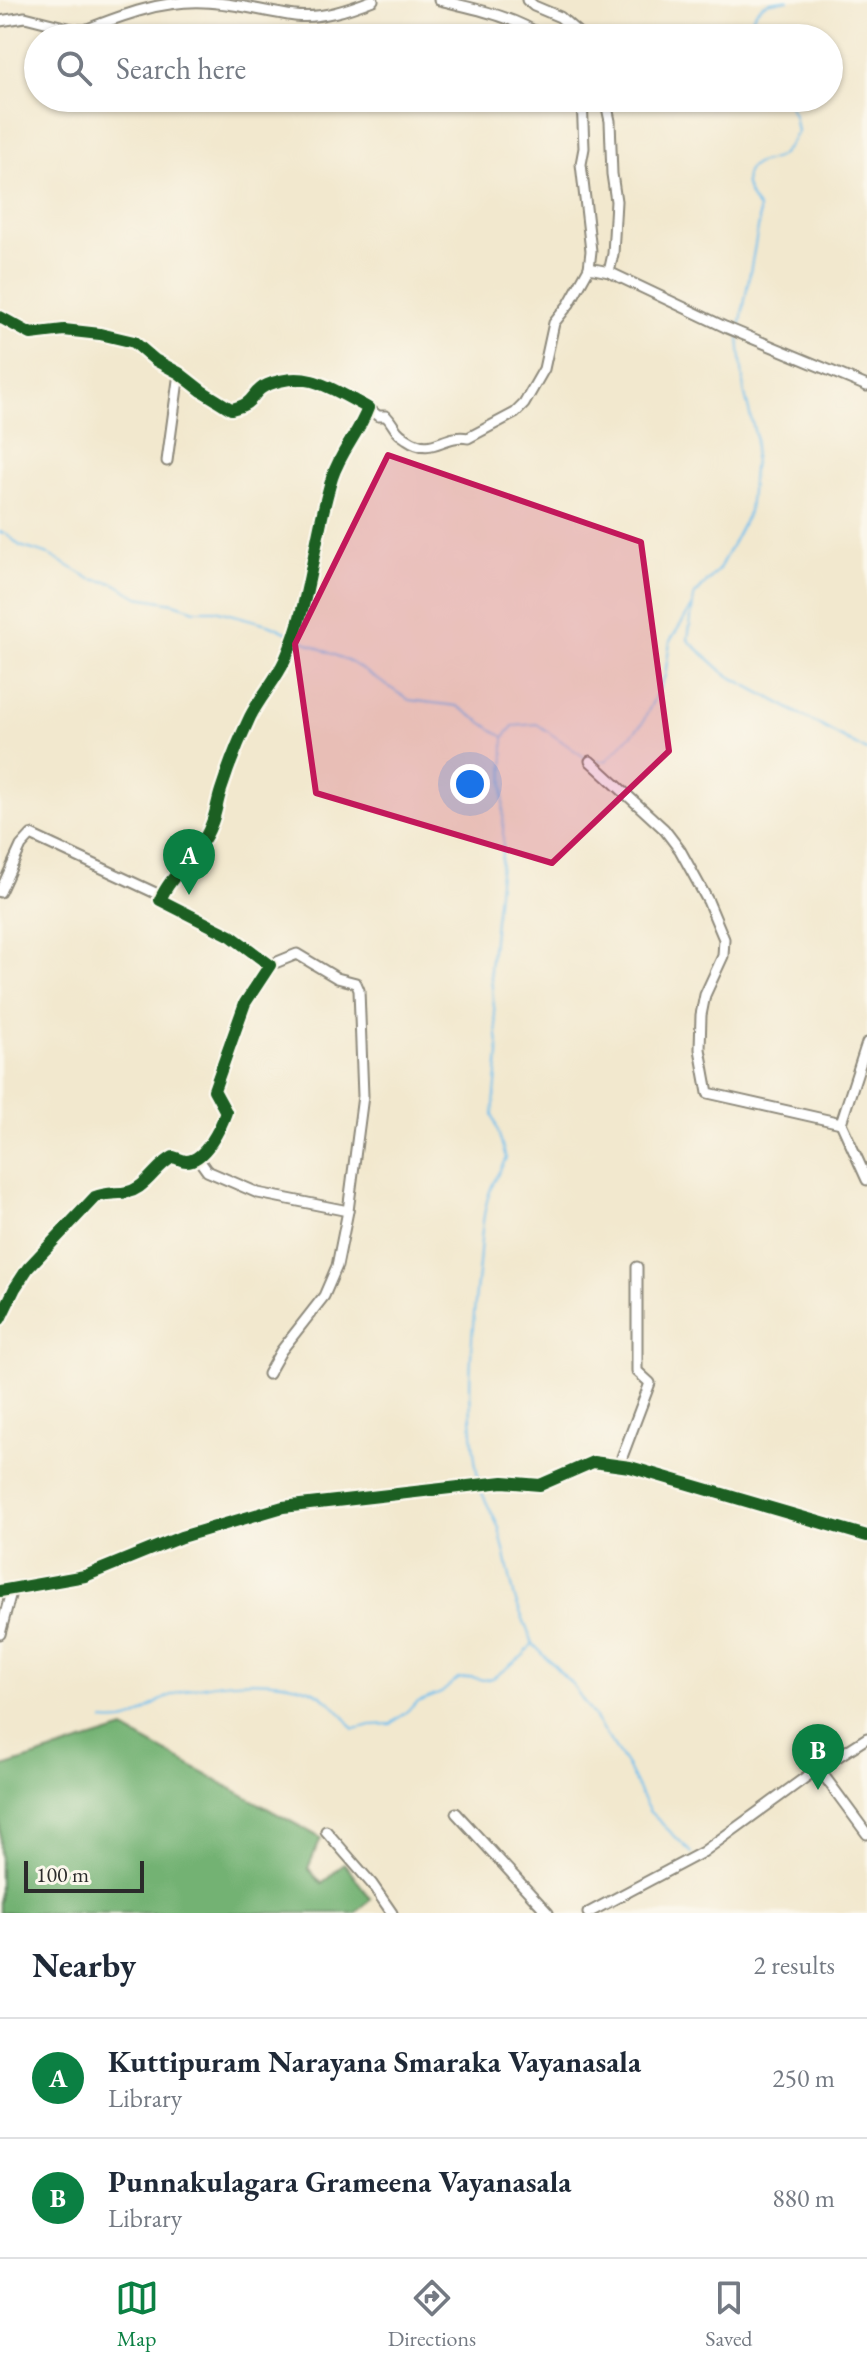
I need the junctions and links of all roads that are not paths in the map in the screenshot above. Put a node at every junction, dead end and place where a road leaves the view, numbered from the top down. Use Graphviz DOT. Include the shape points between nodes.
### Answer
graph roads {
  1 [pos="373,0"];
  2 [pos="439,0"];
  3 [pos="528,1"];
  4 [pos="0,21"];
  5 [pos="52,24"];
  6 [pos="101,24"];
  7 [pos="522,24"];
  8 [pos="568,24"];
  9 [pos="583,112"];
  10 [pos="608,112"];
  11 [pos="589,268"];
  12 [pos="609,272"];
  13 [pos="0,317"];
  14 [pos="179,373"];
  15 [pos="867,386"];
  16 [pos="368,408"];
  17 [pos="167,461"];
  18 [pos="590,761"];
  19 [pos="0,892"];
  20 [pos="162,896"];
  21 [pos="270,965"];
  22 [pos="867,1043"];
  23 [pos="841,1123"];
  24 [pos="197,1157"];
  25 [pos="867,1180"];
  26 [pos="348,1211"];
  27 [pos="637,1267"];
  28 [pos="0,1319"];
  29 [pos="268,1374"];
  30 [pos="619,1465"];
  31 [pos="867,1536"];
  32 [pos="12,1588"];
  33 [pos="0,1591"];
  34 [pos="0,1634"];
  35 [pos="867,1738"];
  36 [pos="819,1769"];
  37 [pos="456,1813"];
  38 [pos="326,1831"];
  39 [pos="867,1834"];
  40 [pos="392,1913"];
  41 [pos="548,1913"];
  42 [pos="588,1913"];
  1 -- 6 [label="street" via="297,17 200,1 137,10"];
  2 -- 7 [label="street"];
  3 -- 8 [label="street"];
  4 -- 5 [label="street" via="25,17"];
  9 -- 11 [label="street"];
  10 -- 12 [label="street" via="616,201"];
  11 -- 12 [label="street"];
  11 -- 16 [label="street" via="554,323 544,369 515,413 468,438 458,436 428,448 413,443 386,416"];
  12 -- 15 [label="street"];
  13 -- 14 [label="street" via="31,334 64,330 134,342"];
  14 -- 16 [label="street" via="231,409 247,406 263,386 288,379 316,380"];
  14 -- 17 [label="street"];
  16 -- 20 [label="street" via="333,477 310,583 283,664 251,714 211,827"];
  18 -- 23 [label="street" via="680,850 724,939 701,1015 700,1049 708,1093"];
  19 -- 20 [label="street" via="31,835"];
  20 -- 21 [label="street" via="160,900 231,936"];
  21 -- 24 [label="street" via="245,1003 214,1090 226,1112 222,1126"];
  21 -- 26 [label="street" via="297,954 356,983 359,990 363,1096"];
  22 -- 23 [label="street"];
  23 -- 25 [label="street"];
  24 -- 26 [label="street" via="207,1171 258,1193"];
  24 -- 28 [label="street" via="173,1157 139,1188 95,1197 28,1268"];
  26 -- 29 [label="street" via="337,1266 324,1296"];
  27 -- 30 [label="street" via="637,1371 650,1383"];
  30 -- 31 [label="street"];
  30 -- 32 [label="street" via="593,1462 540,1485 503,1482 283,1507 181,1537 85,1576"];
  32 -- 33 [label="street"];
  32 -- 34 [label="street"];
  35 -- 36 [label="street"];
  36 -- 39 [label="street"];
  36 -- 42 [label="street" via="703,1852"];
  37 -- 41 [label="street"];
  38 -- 40 [label="street"];
}
